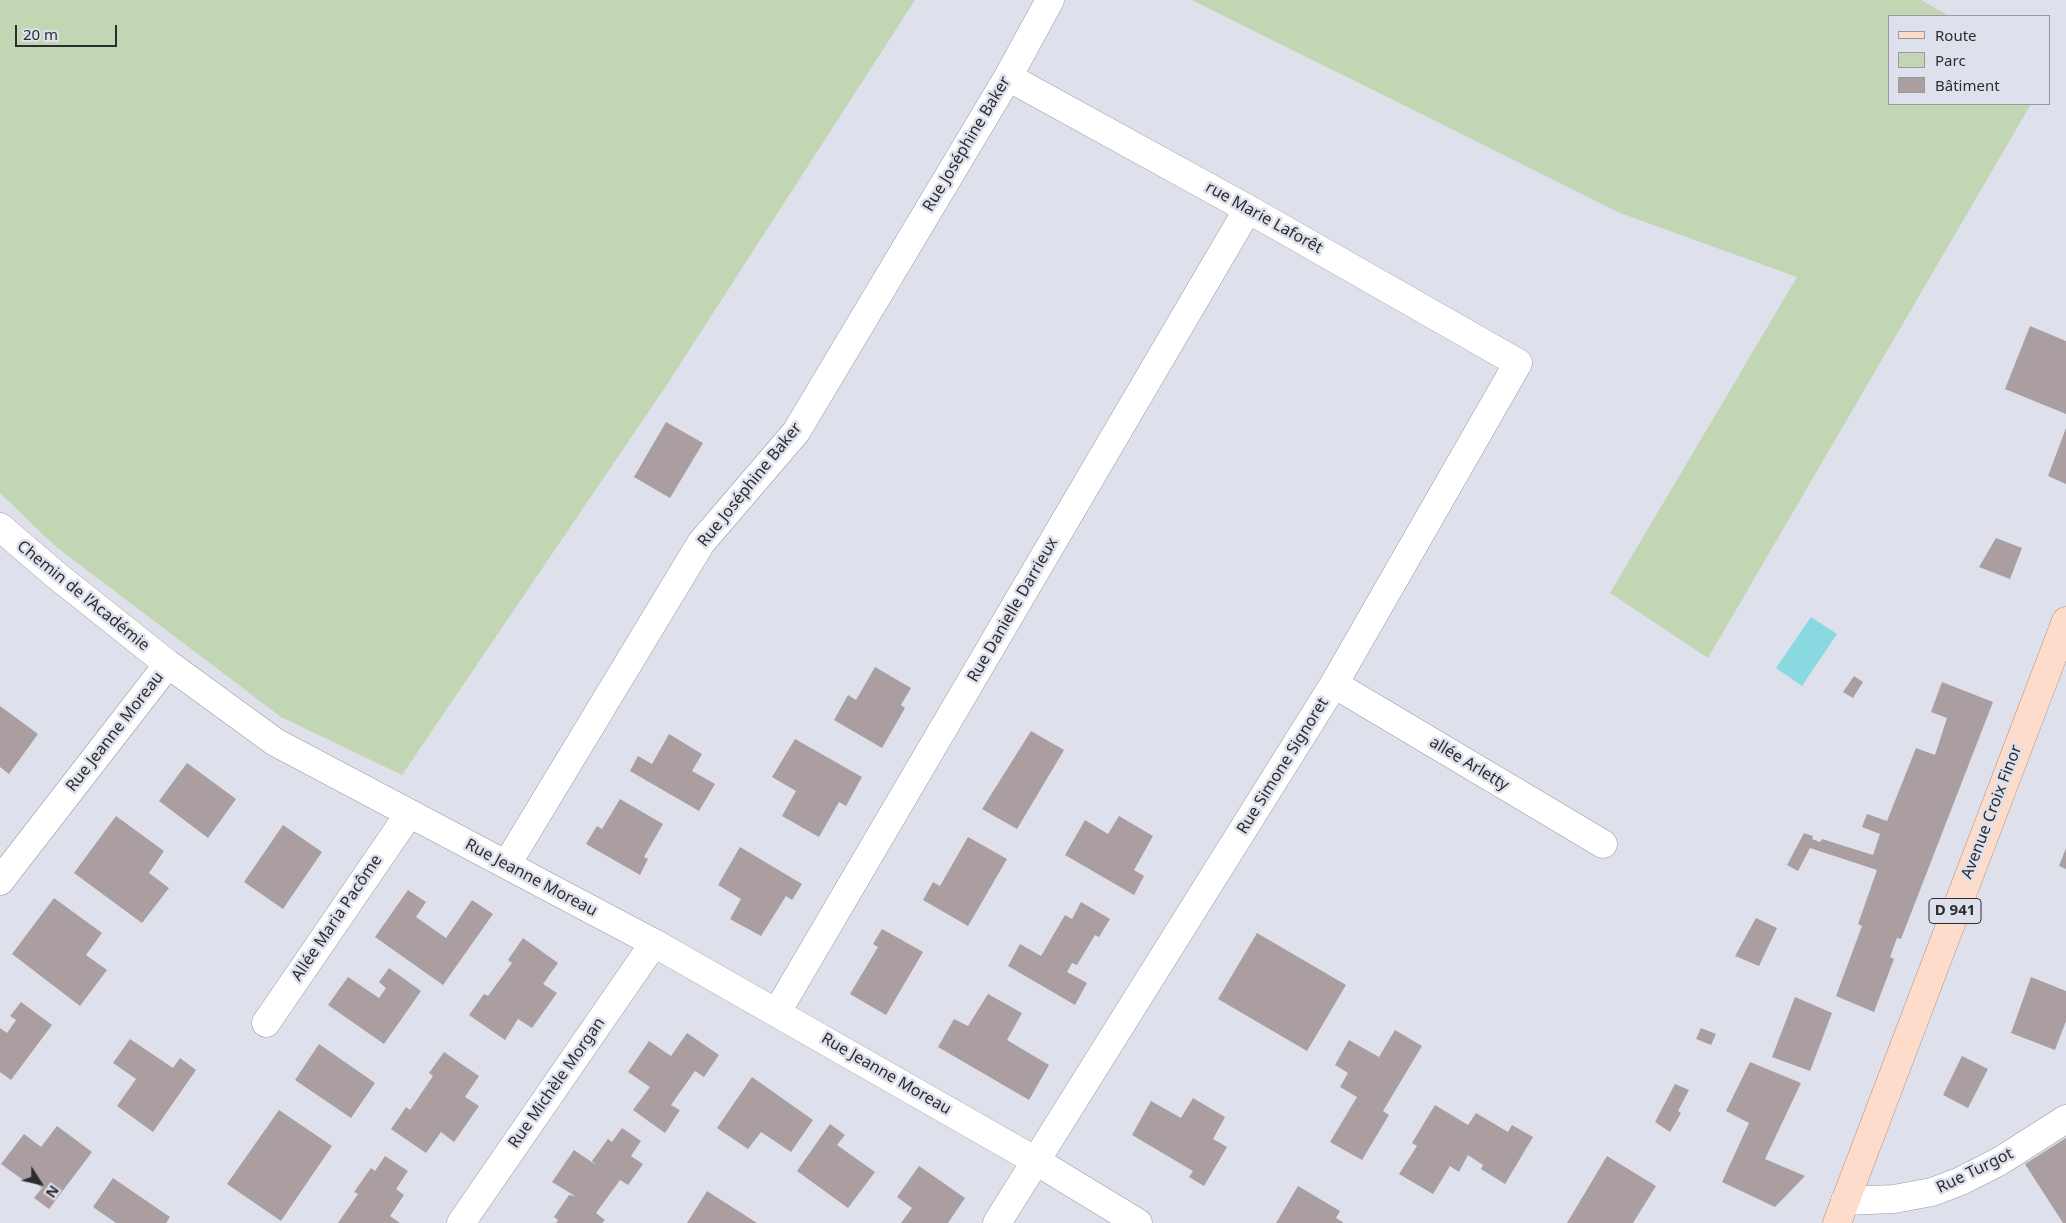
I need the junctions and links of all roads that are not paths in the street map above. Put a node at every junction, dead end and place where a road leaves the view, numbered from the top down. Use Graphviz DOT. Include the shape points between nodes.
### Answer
graph roads {
  1 [pos="1050,0"];
  2 [pos="1008,77"];
  3 [pos="1248,209"];
  4 [pos="1518,363"];
  5 [pos="0,527"];
  6 [pos="2066,621"];
  7 [pos="168,664"];
  8 [pos="1334,684"];
  9 [pos="409,814"];
  10 [pos="1603,844"];
  11 [pos="506,864"];
  12 [pos="0,881"];
  13 [pos="654,943"];
  14 [pos="777,1012"];
  15 [pos="266,1023"];
  16 [pos="2066,1119"];
  17 [pos="1036,1161"];
  18 [pos="1841,1212"];
  19 [pos="461,1223"];
  20 [pos="997,1223"];
  21 [pos="1138,1223"];
  1 -- 2 [label="street, Rue Joséphine Baker"];
  2 -- 3 [label="street, rue Marie Laforêt"];
  2 -- 11 [label="street, Rue Joséphine Baker" via="796,432 701,543"];
  3 -- 4 [label="street, rue Marie Laforêt"];
  3 -- 14 [label="street, Rue Danielle Darrieux"];
  4 -- 8 [label="street, Rue Simone Signoret"];
  5 -- 7 [label="street, Chemin de l’Académie"];
  6 -- 18 [label="main road, Avenue Croix Finor / D 941"];
  7 -- 9 [label="street, Rue Jeanne Moreau" via="275,742"];
  7 -- 12 [label="street, Rue Jeanne Moreau"];
  8 -- 10 [label="street, allée Arletty"];
  8 -- 17 [label="street, Rue Simone Signoret"];
  9 -- 11 [label="street, Rue Jeanne Moreau"];
  9 -- 15 [label="street, Allée Maria Pacôme"];
  11 -- 13 [label="street, Rue Jeanne Moreau"];
  13 -- 14 [label="street, Rue Jeanne Moreau"];
  13 -- 19 [label="street, Rue Michèle Morgan"];
  14 -- 17 [label="street, Rue Jeanne Moreau"];
  16 -- 18 [label="street, Rue Turgot" via="1962,1181 1932,1192"];
  17 -- 20 [label="street, Rue Simone Signoret"];
  17 -- 21 [label="street, Rue Jeanne Moreau"];
}
